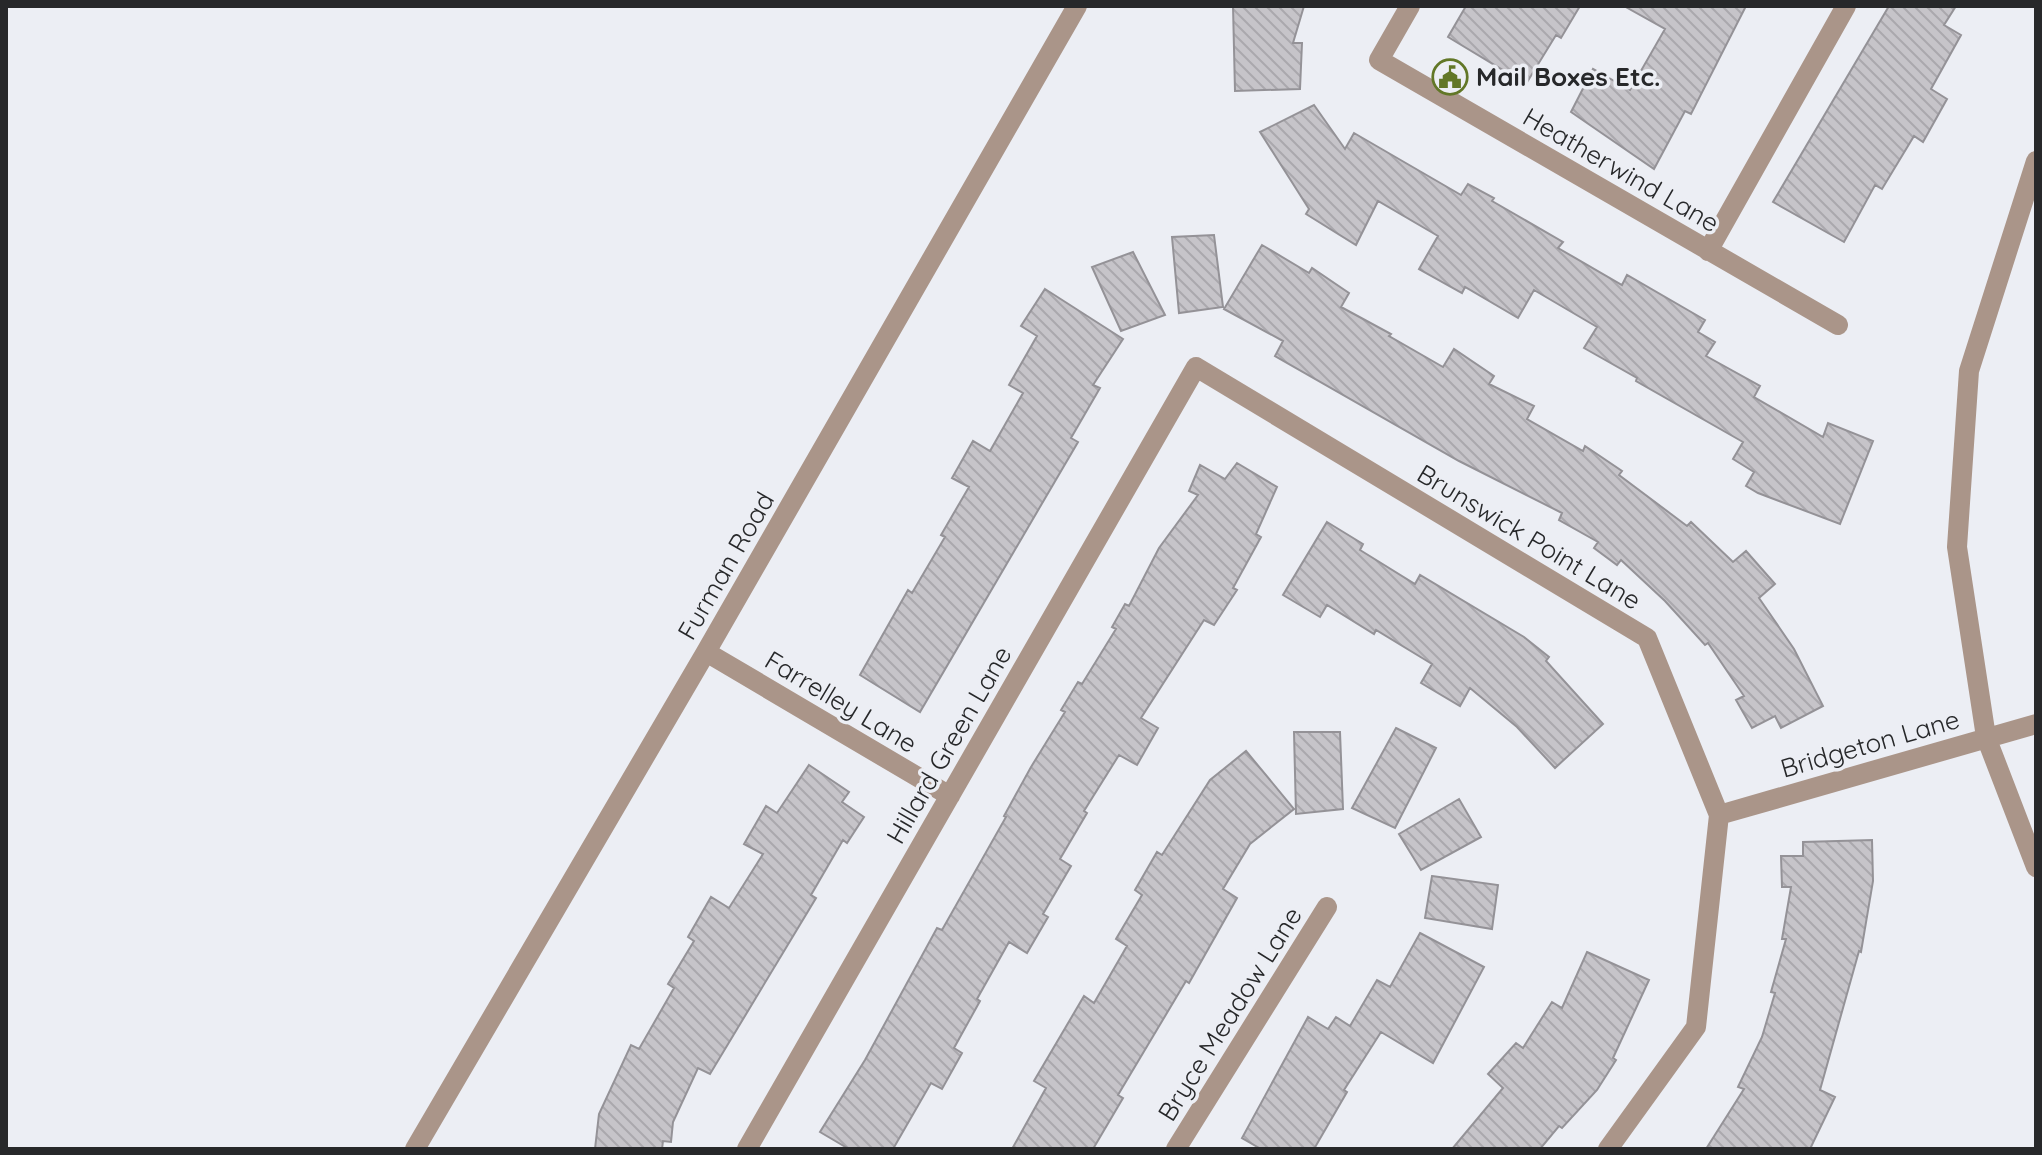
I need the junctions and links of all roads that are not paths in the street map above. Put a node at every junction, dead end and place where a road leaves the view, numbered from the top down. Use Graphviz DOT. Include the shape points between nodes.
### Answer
graph roads {
  1 [pos="1077,6"];
  2 [pos="1410,6"];
  3 [pos="1846,6"];
  4 [pos="2036,161"];
  5 [pos="1708,251"];
  6 [pos="1838,325"];
  7 [pos="1196,367"];
  8 [pos="706,652"];
  9 [pos="2036,724"];
  10 [pos="1986,737"];
  11 [pos="950,796"];
  12 [pos="1719,815"];
  13 [pos="2036,867"];
  14 [pos="1327,907"];
  15 [pos="415,1149"];
  16 [pos="747,1149"];
  17 [pos="1176,1149"];
  18 [pos="1608,1149"];
  1 -- 8 [label="street, Furman Road"];
  2 -- 5 [label="street, Heatherwind Lane" via="1379,60"];
  3 -- 5 [label="street"];
  4 -- 10 [label="street" via="1969,371 1957,547"];
  5 -- 6 [label="street, Heatherwind Lane"];
  7 -- 11 [label="street, Hillard Green Lane"];
  7 -- 12 [label="street, Brunswick Point Lane" via="1647,638"];
  8 -- 11 [label="street, Farrelley Lane"];
  8 -- 15 [label="street, Furman Road"];
  9 -- 10 [label="street, Bridgeton Lane"];
  10 -- 12 [label="street, Bridgeton Lane"];
  10 -- 13 [label="street"];
  11 -- 16 [label="street, Hillard Green Lane"];
  12 -- 18 [label="street, Brunswick Point Lane" via="1696,1027"];
  14 -- 17 [label="street, Bryce Meadow Lane"];
}
